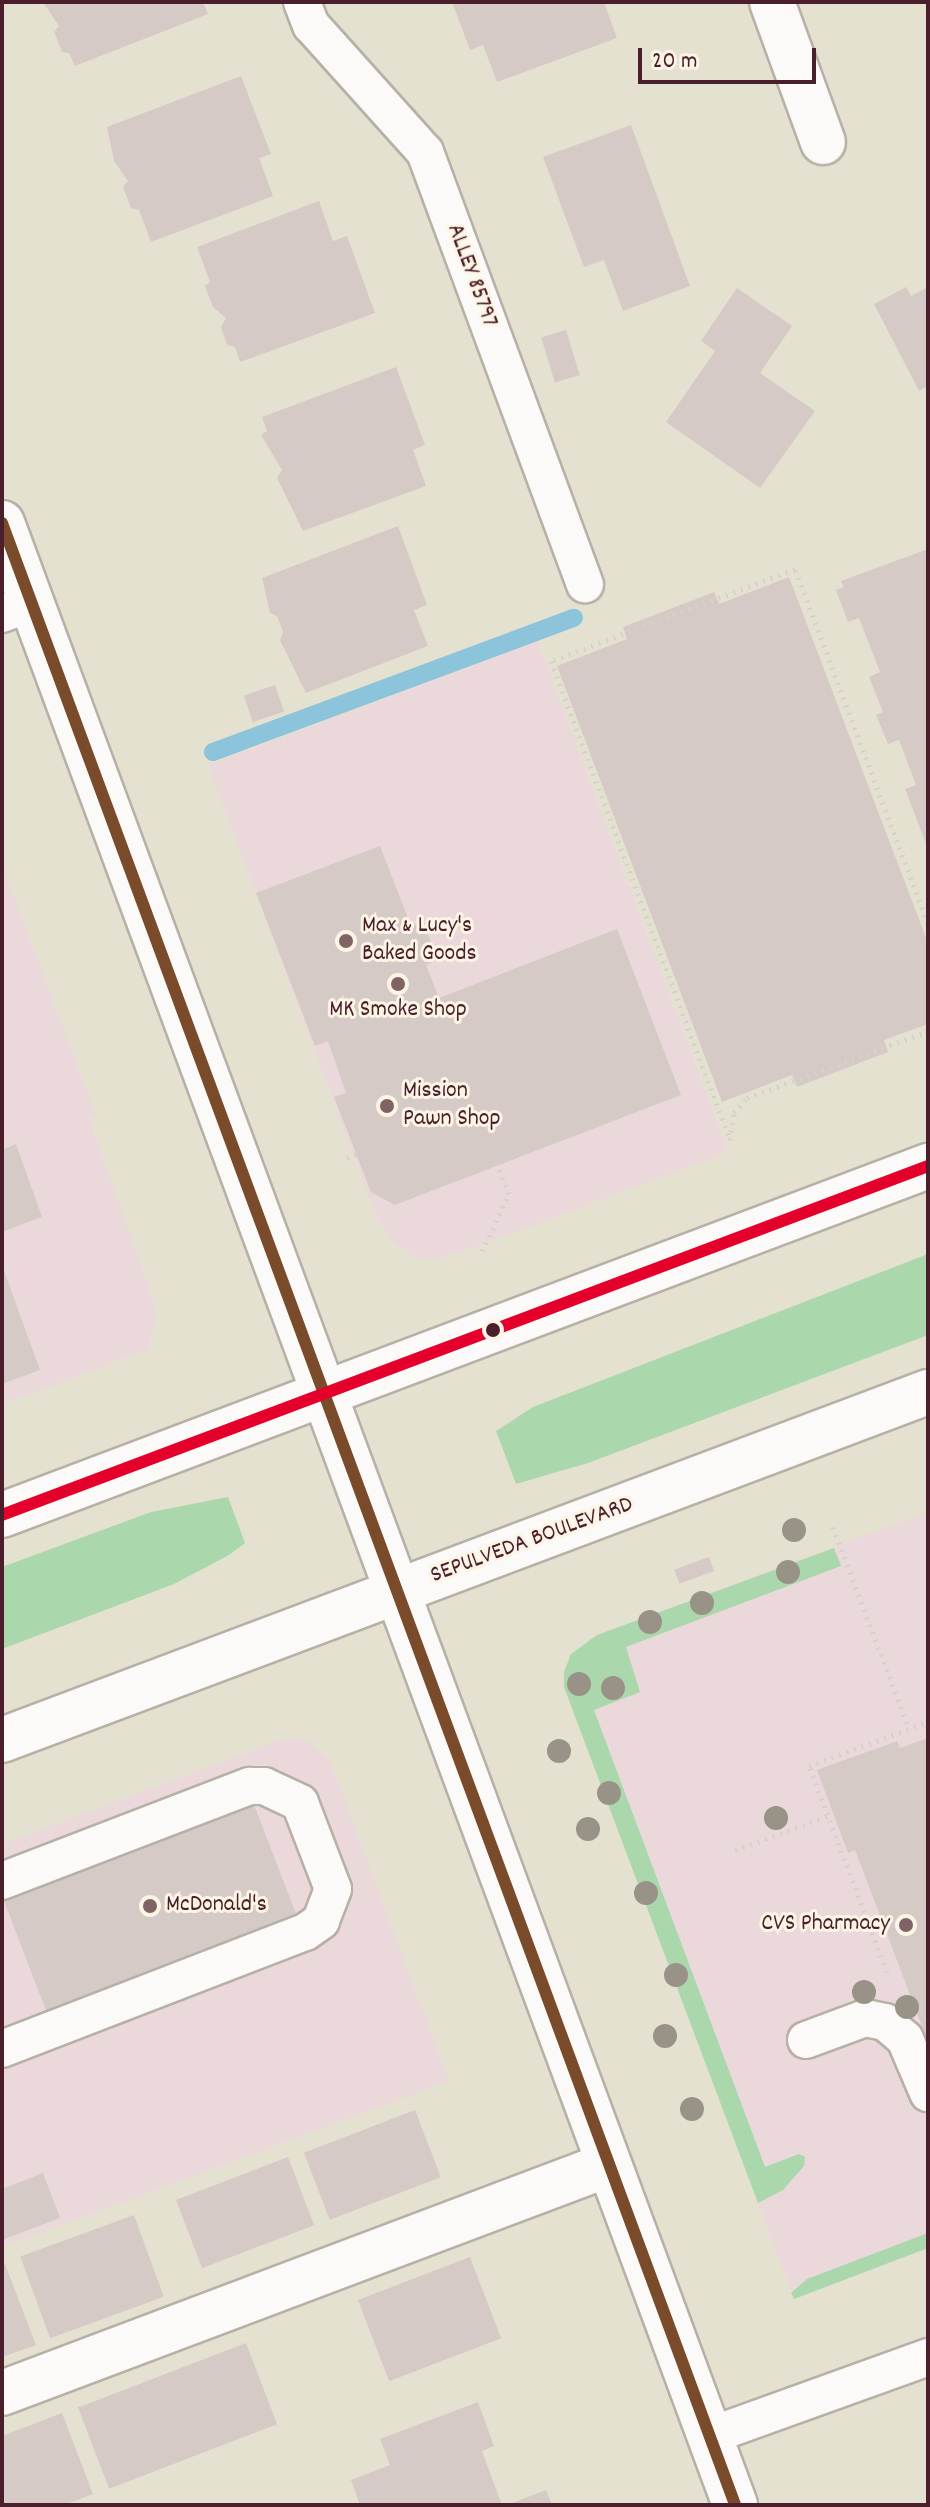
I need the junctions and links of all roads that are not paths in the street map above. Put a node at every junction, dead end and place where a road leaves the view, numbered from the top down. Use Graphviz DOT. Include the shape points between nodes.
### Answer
graph roads {
  1 [pos="302,2"];
  2 [pos="772,2"];
  3 [pos="823,142"];
  4 [pos="2,523"];
  5 [pos="585,584"];
  6 [pos="17,608"];
  7 [pos="928,1166"];
  8 [pos="327,1392"];
  9 [pos="928,1392"];
  10 [pos="2,1515"];
  11 [pos="400,1590"];
  12 [pos="2,1740"];
  13 [pos="2,1881"];
  14 [pos="806,2040"];
  15 [pos="2,2049"];
  16 [pos="928,2093"];
  17 [pos="607,2165"];
  18 [pos="928,2357"];
  19 [pos="2,2393"];
  20 [pos="709,2436"];
  21 [pos="735,2505"];
  1 -- 5 [label="lane, ALLEY 85797" via="311,25 425,152"];
  2 -- 3 [label="main road"];
  4 -- 6 [label="main road"];
  6 -- 8 [label="main road"];
  7 -- 8 [label="main road"];
  8 -- 10 [label="main road"];
  8 -- 11 [label="main road"];
  9 -- 11 [label="main road, SEPULVEDA BOULEVARD"];
  11 -- 12 [label="main road, SEPULVEDA BOULEVARD"];
  11 -- 17 [label="main road"];
  13 -- 15 [label="lane" via="250,1786 264,1786 300,1803 333,1889 321,1921 305,1932"];
  14 -- 16 [label="lane" via="865,2018 885,2022 905,2039"];
  17 -- 19 [label="main road"];
  17 -- 20 [label="main road"];
  18 -- 20 [label="lane"];
  20 -- 21 [label="main road"];
}
